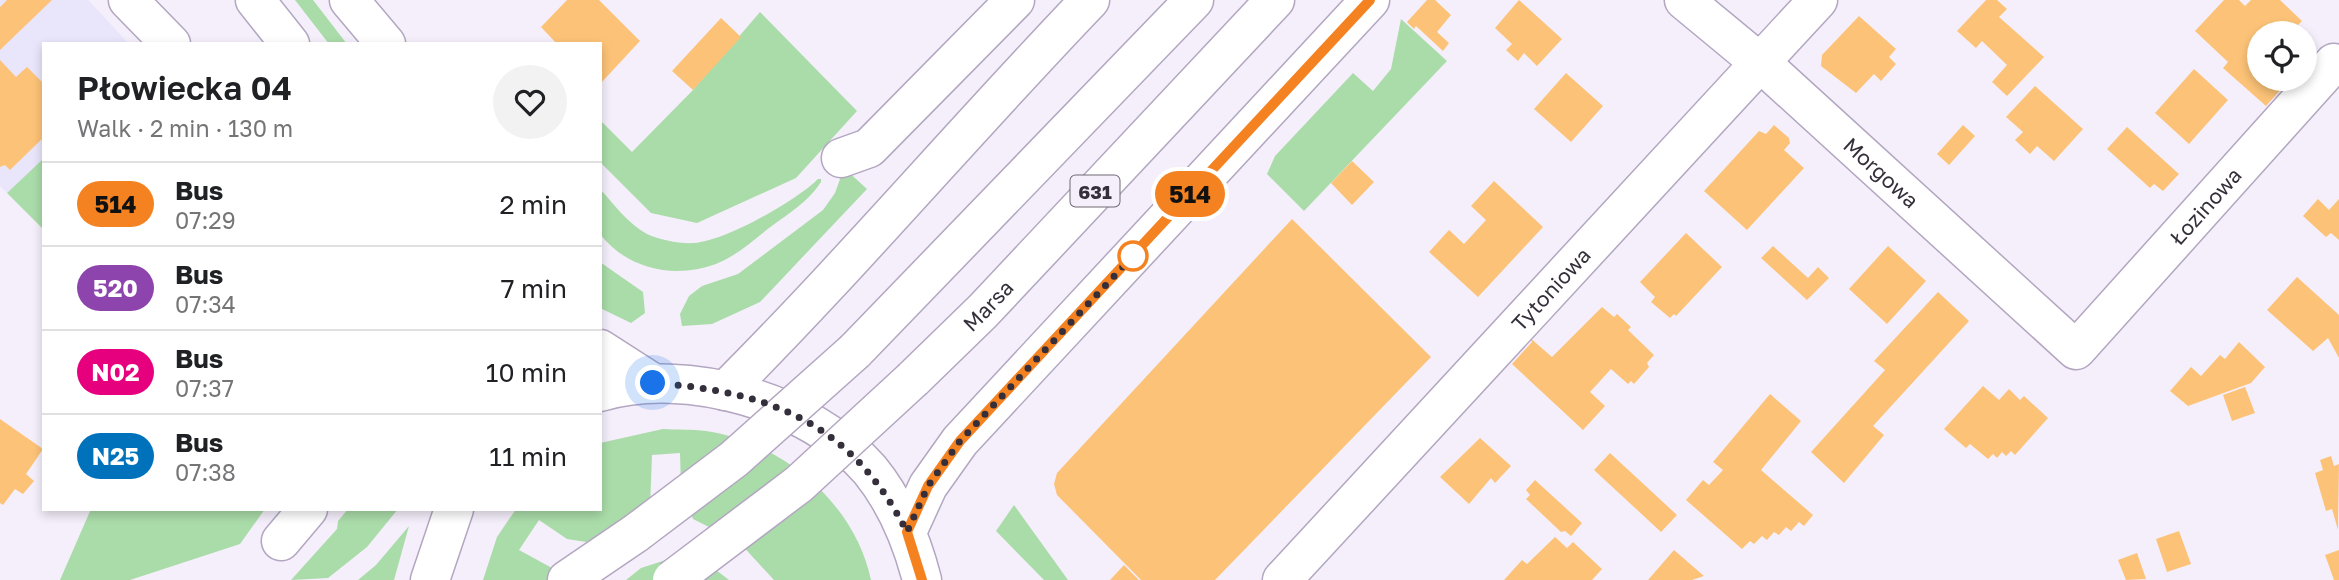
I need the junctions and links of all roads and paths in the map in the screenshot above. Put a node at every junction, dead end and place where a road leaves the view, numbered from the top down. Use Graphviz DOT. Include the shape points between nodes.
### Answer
graph roads {
  1 [pos="128,0"];
  2 [pos="255,0"];
  3 [pos="349,0"];
  4 [pos="1015,0"];
  5 [pos="1090,0"];
  6 [pos="1194,0"];
  7 [pos="1275,0"];
  8 [pos="1370,0"];
  9 [pos="1684,0"];
  10 [pos="1818,0"];
  11 [pos="170,42"];
  12 [pos="288,42"];
  13 [pos="384,42"];
  14 [pos="2334,63"];
  15 [pos="1760,64"];
  16 [pos="841,158"];
  17 [pos="602,350"];
  18 [pos="2076,350"];
  19 [pos="653,383"];
  20 [pos="725,391"];
  21 [pos="602,392"];
  22 [pos="306,511"];
  23 [pos="453,511"];
  24 [pos="907,532"];
  25 [pos="281,541"];
  26 [pos="429,580"];
  27 [pos="567,580"];
  28 [pos="672,580"];
  29 [pos="922,580"];
  30 [pos="1282,580"];
  1 -- 11 [label="main road"];
  2 -- 12 [label="main road"];
  3 -- 13 [label="main road"];
  4 -- 16 [label="main road" via="869,148"];
  5 -- 20 [label="main road"];
  6 -- 27 [label="main road, bridge" via="832,373 734,459"];
  7 -- 28 [label="main road, Marsa / 631, bridge" via="982,311 889,403 799,484"];
  8 -- 24 [label="main road" via="960,441 928,486"];
  9 -- 15 [label="main road, Morgowa"];
  10 -- 15 [label="main road, Tytoniowa"];
  14 -- 18 [label="main road, Łozinowa"];
  15 -- 18 [label="main road, Morgowa"];
  15 -- 30 [label="main road, Tytoniowa"];
  17 -- 19 [label="main road"];
  19 -- 20 [label="main road"];
  19 -- 21 [label="main road"];
  20 -- 24 [label="main road" via="778,407 843,445 869,470"];
  22 -- 25 [label="main road"];
  23 -- 26 [label="main road"];
  24 -- 29 [label="main road"];
}
